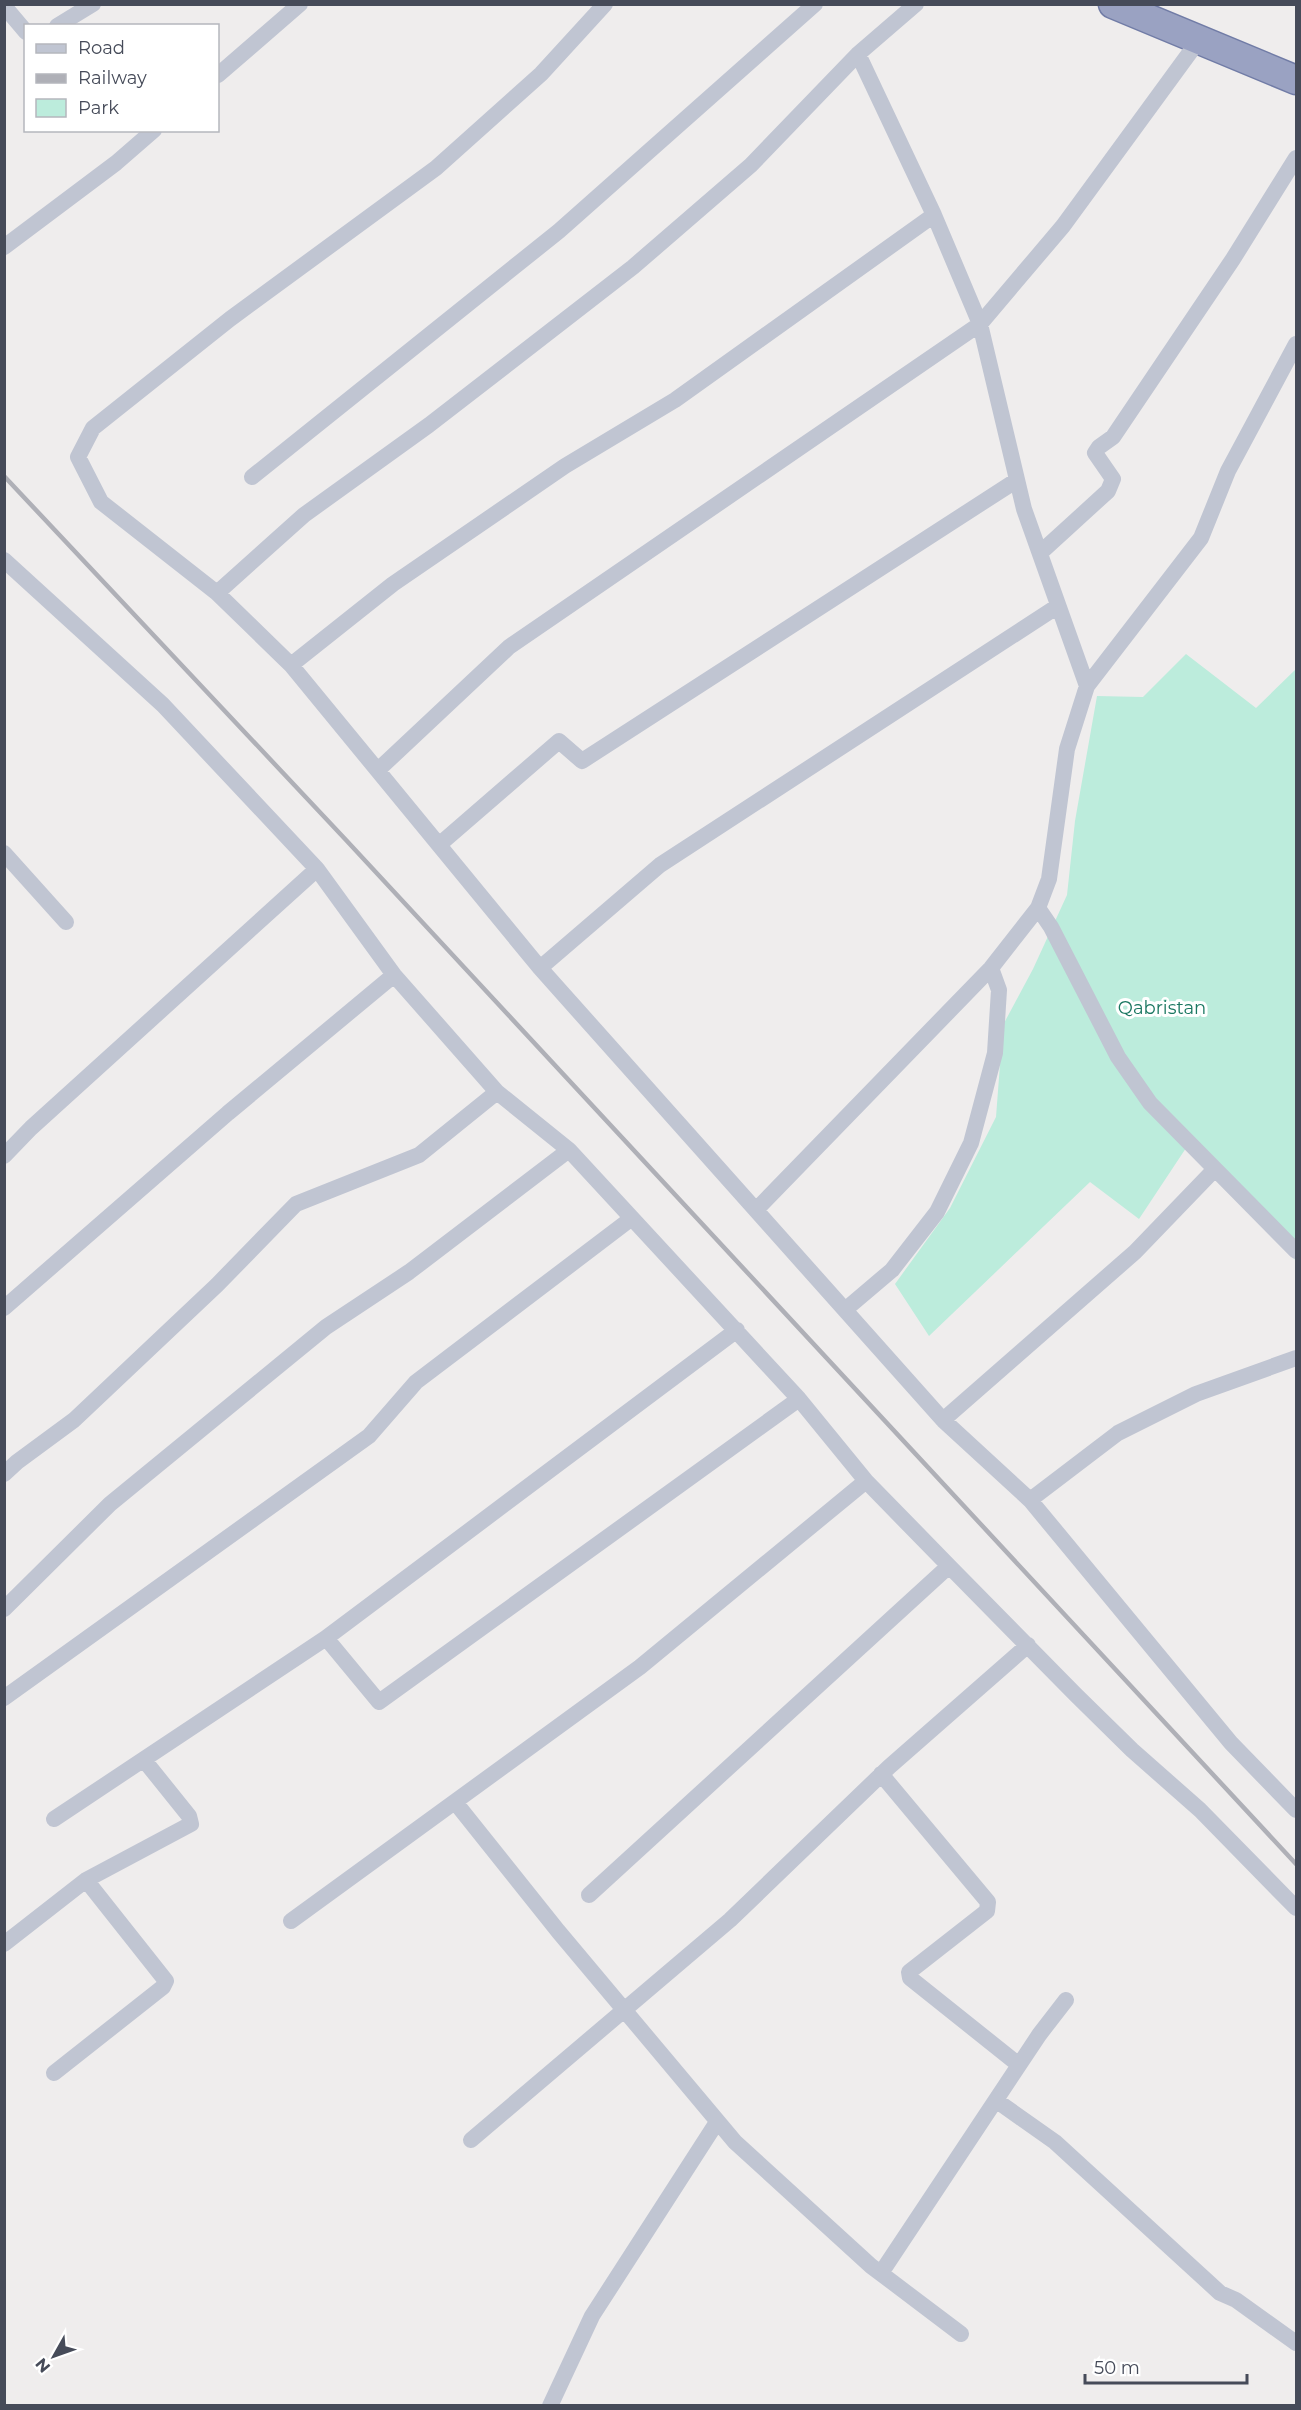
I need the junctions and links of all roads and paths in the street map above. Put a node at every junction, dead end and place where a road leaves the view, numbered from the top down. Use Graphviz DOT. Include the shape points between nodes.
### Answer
graph roads {
  1 [pos="93,4"];
  2 [pos="300,4"];
  3 [pos="605,4"];
  4 [pos="815,4"];
  5 [pos="916,4"];
  6 [pos="1113,4"];
  7 [pos="4,6"];
  8 [pos="60,24"];
  9 [pos="24,30"];
  10 [pos="1199,40"];
  11 [pos="858,54"];
  12 [pos="219,74"];
  13 [pos="1296,80"];
  14 [pos="152,132"];
  15 [pos="1296,158"];
  16 [pos="934,215"];
  17 [pos="4,247"];
  18 [pos="980,324"];
  19 [pos="1296,344"];
  20 [pos="252,477"];
  21 [pos="1017,480"];
  22 [pos="1040,554"];
  23 [pos="4,561"];
  24 [pos="217,593"];
  25 [pos="1058,606"];
  26 [pos="291,665"];
  27 [pos="1086,686"];
  28 [pos="379,769"];
  29 [pos="440,844"];
  30 [pos="4,853"];
  31 [pos="317,869"];
  32 [pos="1038,908"];
  33 [pos="66,922"];
  34 [pos="540,968"];
  35 [pos="990,968"];
  36 [pos="394,975"];
  37 [pos="497,1092"];
  38 [pos="569,1150"];
  39 [pos="4,1156"];
  40 [pos="1215,1169"];
  41 [pos="756,1210"];
  42 [pos="632,1218"];
  43 [pos="1296,1251"];
  44 [pos="4,1308"];
  45 [pos="846,1309"];
  46 [pos="736,1330"];
  47 [pos="1296,1358"];
  48 [pos="799,1399"];
  49 [pos="943,1420"];
  50 [pos="4,1474"];
  51 [pos="866,1481"];
  52 [pos="1030,1500"];
  53 [pos="949,1566"];
  54 [pos="4,1609"];
  55 [pos="326,1638"];
  56 [pos="1028,1645"];
  57 [pos="4,1698"];
  58 [pos="144,1760"];
  59 [pos="881,1774"];
  60 [pos="455,1802"];
  61 [pos="1296,1810"];
  62 [pos="54,1818"];
  63 [pos="86,1880"];
  64 [pos="589,1895"];
  65 [pos="1296,1908"];
  66 [pos="291,1921"];
  67 [pos="4,1944"];
  68 [pos="1066,2000"];
  69 [pos="623,2009"];
  70 [pos="1019,2065"];
  71 [pos="54,2073"];
  72 [pos="997,2101"];
  73 [pos="717,2122"];
  74 [pos="471,2140"];
  75 [pos="881,2273"];
  76 [pos="961,2334"];
  77 [pos="1296,2343"];
  78 [pos="550,2406"];
  1 -- 8 [label="street"];
  2 -- 12 [label="street"];
  3 -- 24 [label="street" via="541,75 436,168 230,319 93,428 78,457 101,502"];
  4 -- 20 [label="street" via="559,231"];
  5 -- 11 [label="street"];
  6 -- 10 [label="highway"];
  7 -- 9 [label="street"];
  10 -- 13 [label="highway"];
  10 -- 18 [label="street" via="1063,226"];
  11 -- 16 [label="street"];
  11 -- 24 [label="street" via="751,165 633,267 429,425 304,515"];
  14 -- 17 [label="street" via="116,164"];
  15 -- 22 [label="street" via="1233,260 1113,437 1095,453 1113,479 1108,491"];
  16 -- 18 [label="street"];
  16 -- 26 [label="street" via="675,400 565,466 393,584"];
  18 -- 21 [label="street"];
  18 -- 28 [label="street" via="509,647"];
  19 -- 27 [label="street" via="1228,471 1201,538"];
  21 -- 22 [label="street"];
  21 -- 29 [label="street" via="582,760 559,741"];
  22 -- 25 [label="street"];
  23 -- 31 [label="street" via="163,705"];
  24 -- 26 [label="street"];
  25 -- 27 [label="street"];
  25 -- 34 [label="street" via="660,865"];
  26 -- 28 [label="street"];
  27 -- 32 [label="street" via="1067,749 1049,879"];
  28 -- 29 [label="street"];
  29 -- 34 [label="street"];
  30 -- 33 [label="street"];
  31 -- 36 [label="street"];
  31 -- 39 [label="street"];
  32 -- 35 [label="street"];
  32 -- 40 [label="street" via="1118,1057 1150,1102"];
  34 -- 41 [label="street"];
  35 -- 41 [label="street"];
  35 -- 45 [label="street" via="999,990 995,1053 971,1143 937,1212 892,1270"];
  36 -- 37 [label="street"];
  36 -- 44 [label="street"];
  37 -- 38 [label="street"];
  37 -- 50 [label="street" via="419,1155 296,1204 74,1420"];
  38 -- 42 [label="street"];
  38 -- 54 [label="street" via="409,1272 326,1327 110,1504"];
  40 -- 43 [label="street"];
  40 -- 49 [label="street" via="1135,1252"];
  41 -- 45 [label="street"];
  42 -- 46 [label="street"];
  42 -- 57 [label="street" via="416,1382 369,1436"];
  45 -- 49 [label="street"];
  46 -- 48 [label="street"];
  46 -- 55 [label="street"];
  47 -- 52 [label="street" via="1196,1394 1118,1433"];
  48 -- 51 [label="street"];
  48 -- 55 [label="street" via="379,1702"];
  49 -- 52 [label="street"];
  51 -- 53 [label="street"];
  51 -- 60 [label="street" via="640,1667"];
  52 -- 61 [label="street" via="1231,1743"];
  53 -- 56 [label="street"];
  53 -- 64 [label="street"];
  55 -- 58 [label="street"];
  56 -- 59 [label="street"];
  56 -- 65 [label="street"];
  58 -- 62 [label="street"];
  58 -- 63 [label="street" via="189,1816 191,1824"];
  59 -- 69 [label="street" via="730,1920"];
  59 -- 70 [label="street" via="988,1902 987,1911 909,1972 910,1978"];
  60 -- 66 [label="street"];
  60 -- 69 [label="street"];
  63 -- 67 [label="street"];
  63 -- 71 [label="street" via="166,1981"];
  68 -- 70 [label="street"];
  69 -- 73 [label="street"];
  69 -- 74 [label="street"];
  70 -- 72 [label="street"];
  72 -- 75 [label="street"];
  72 -- 77 [label="street" via="1055,2142 1220,2293"];
  73 -- 75 [label="street"];
  73 -- 78 [label="street" via="592,2316"];
  75 -- 76 [label="street"];
}
